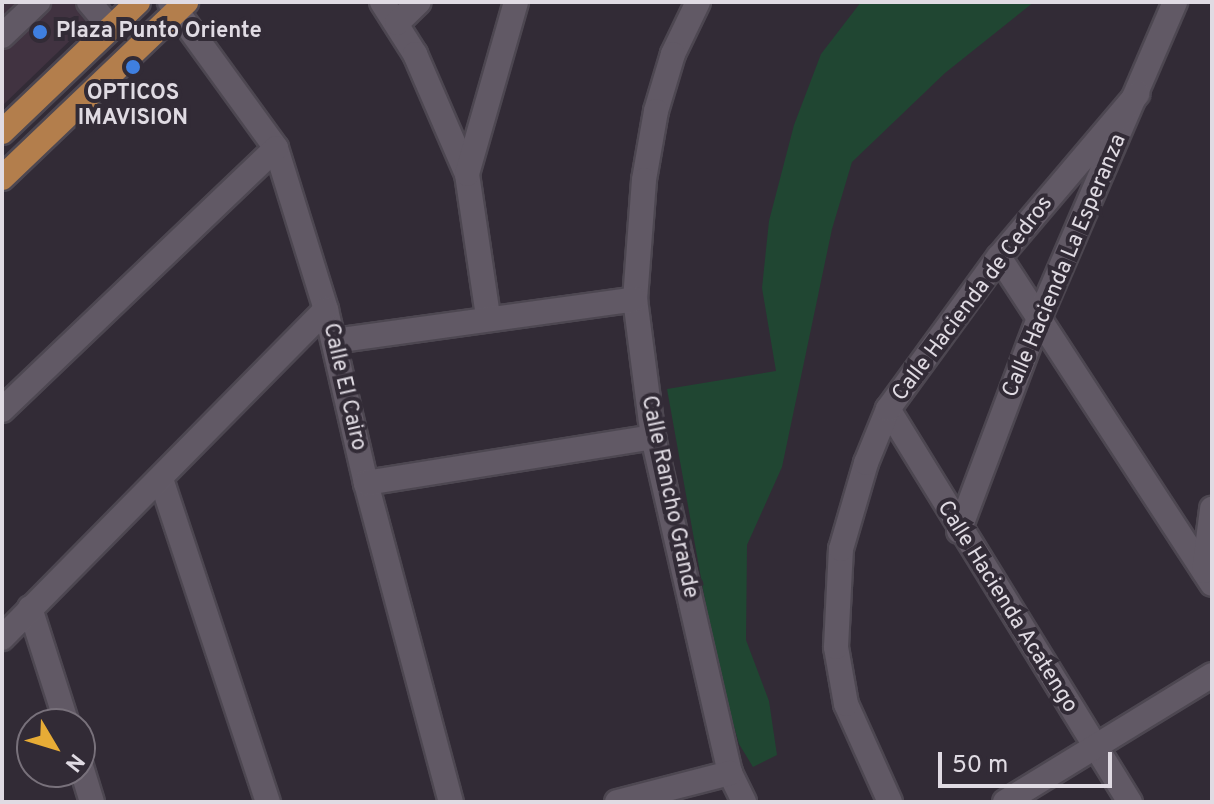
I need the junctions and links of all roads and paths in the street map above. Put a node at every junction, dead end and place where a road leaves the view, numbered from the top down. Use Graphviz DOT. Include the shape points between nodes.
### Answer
graph roads {
  1 [pos="38,2"];
  2 [pos="89,2"];
  3 [pos="138,2"];
  4 [pos="382,2"];
  5 [pos="419,2"];
  6 [pos="516,2"];
  7 [pos="698,2"];
  8 [pos="1175,2"];
  9 [pos="178,5"];
  10 [pos="397,23"];
  11 [pos="110,27"];
  12 [pos="2,36"];
  13 [pos="1137,94"];
  14 [pos="5,130"];
  15 [pos="276,148"];
  16 [pos="31,150"];
  17 [pos="467,174"];
  18 [pos="2,178"];
  19 [pos="999,257"];
  20 [pos="635,299"];
  21 [pos="326,310"];
  22 [pos="488,317"];
  23 [pos="1039,318"];
  24 [pos="334,341"];
  25 [pos="888,409"];
  26 [pos="2,410"];
  27 [pos="653,437"];
  28 [pos="162,482"];
  29 [pos="366,483"];
  30 [pos="1212,509"];
  31 [pos="959,531"];
  32 [pos="1208,578"];
  33 [pos="30,608"];
  34 [pos="2,638"];
  35 [pos="1212,675"];
  36 [pos="62,708"];
  37 [pos="1094,747"];
  38 [pos="730,773"];
  39 [pos="268,802"];
  40 [pos="451,802"];
  41 [pos="617,802"];
  42 [pos="744,802"];
  43 [pos="890,802"];
  44 [pos="1005,802"];
  45 [pos="1130,802"];
  1 -- 12 [label="street"];
  2 -- 11 [label="street"];
  3 -- 11 [label="main road"];
  4 -- 10 [label="street"];
  5 -- 10 [label="street"];
  6 -- 17 [label="street"];
  7 -- 20 [label="street, Calle Rancho Grande" via="673,54 656,111 644,180"];
  8 -- 13 [label="street, Calle Hacienda La Esperanza"];
  9 -- 15 [label="street, Calle El Cairo"];
  9 -- 16 [label="main road"];
  10 -- 17 [label="street"];
  11 -- 14 [label="main road"];
  13 -- 19 [label="street, Calle Hacienda de Cedros"];
  13 -- 23 [label="street, Calle Hacienda La Esperanza"];
  14 -- 16 [label="main road"];
  15 -- 21 [label="street, Calle El Cairo"];
  15 -- 26 [label="street"];
  16 -- 18 [label="main road"];
  17 -- 22 [label="street"];
  19 -- 23 [label="street"];
  19 -- 25 [label="street, Calle Hacienda de Cedros"];
  20 -- 22 [label="street"];
  20 -- 27 [label="street, Calle Rancho Grande"];
  21 -- 24 [label="street, Calle El Cairo"];
  21 -- 28 [label="street"];
  22 -- 24 [label="street"];
  23 -- 31 [label="street, Calle Hacienda La Esperanza"];
  23 -- 32 [label="street"];
  24 -- 29 [label="street, Calle El Cairo"];
  25 -- 31 [label="street, Calle Hacienda Acatengo"];
  25 -- 43 [label="street, Calle Hacienda de Cedros" via="847,519 836,647 846,704 866,760"];
  27 -- 29 [label="street"];
  27 -- 38 [label="street, Calle Rancho Grande"];
  28 -- 33 [label="street"];
  28 -- 39 [label="street"];
  29 -- 40 [label="street, Calle El Cairo"];
  30 -- 32 [label="street"];
  31 -- 37 [label="street, Calle Hacienda Acatengo"];
  33 -- 34 [label="street"];
  33 -- 36 [label="street"];
  35 -- 37 [label="street"];
  37 -- 44 [label="street"];
  37 -- 45 [label="street, Calle Hacienda Acatengo"];
  38 -- 41 [label="street"];
  38 -- 42 [label="street, Calle Rancho Grande"];
}
